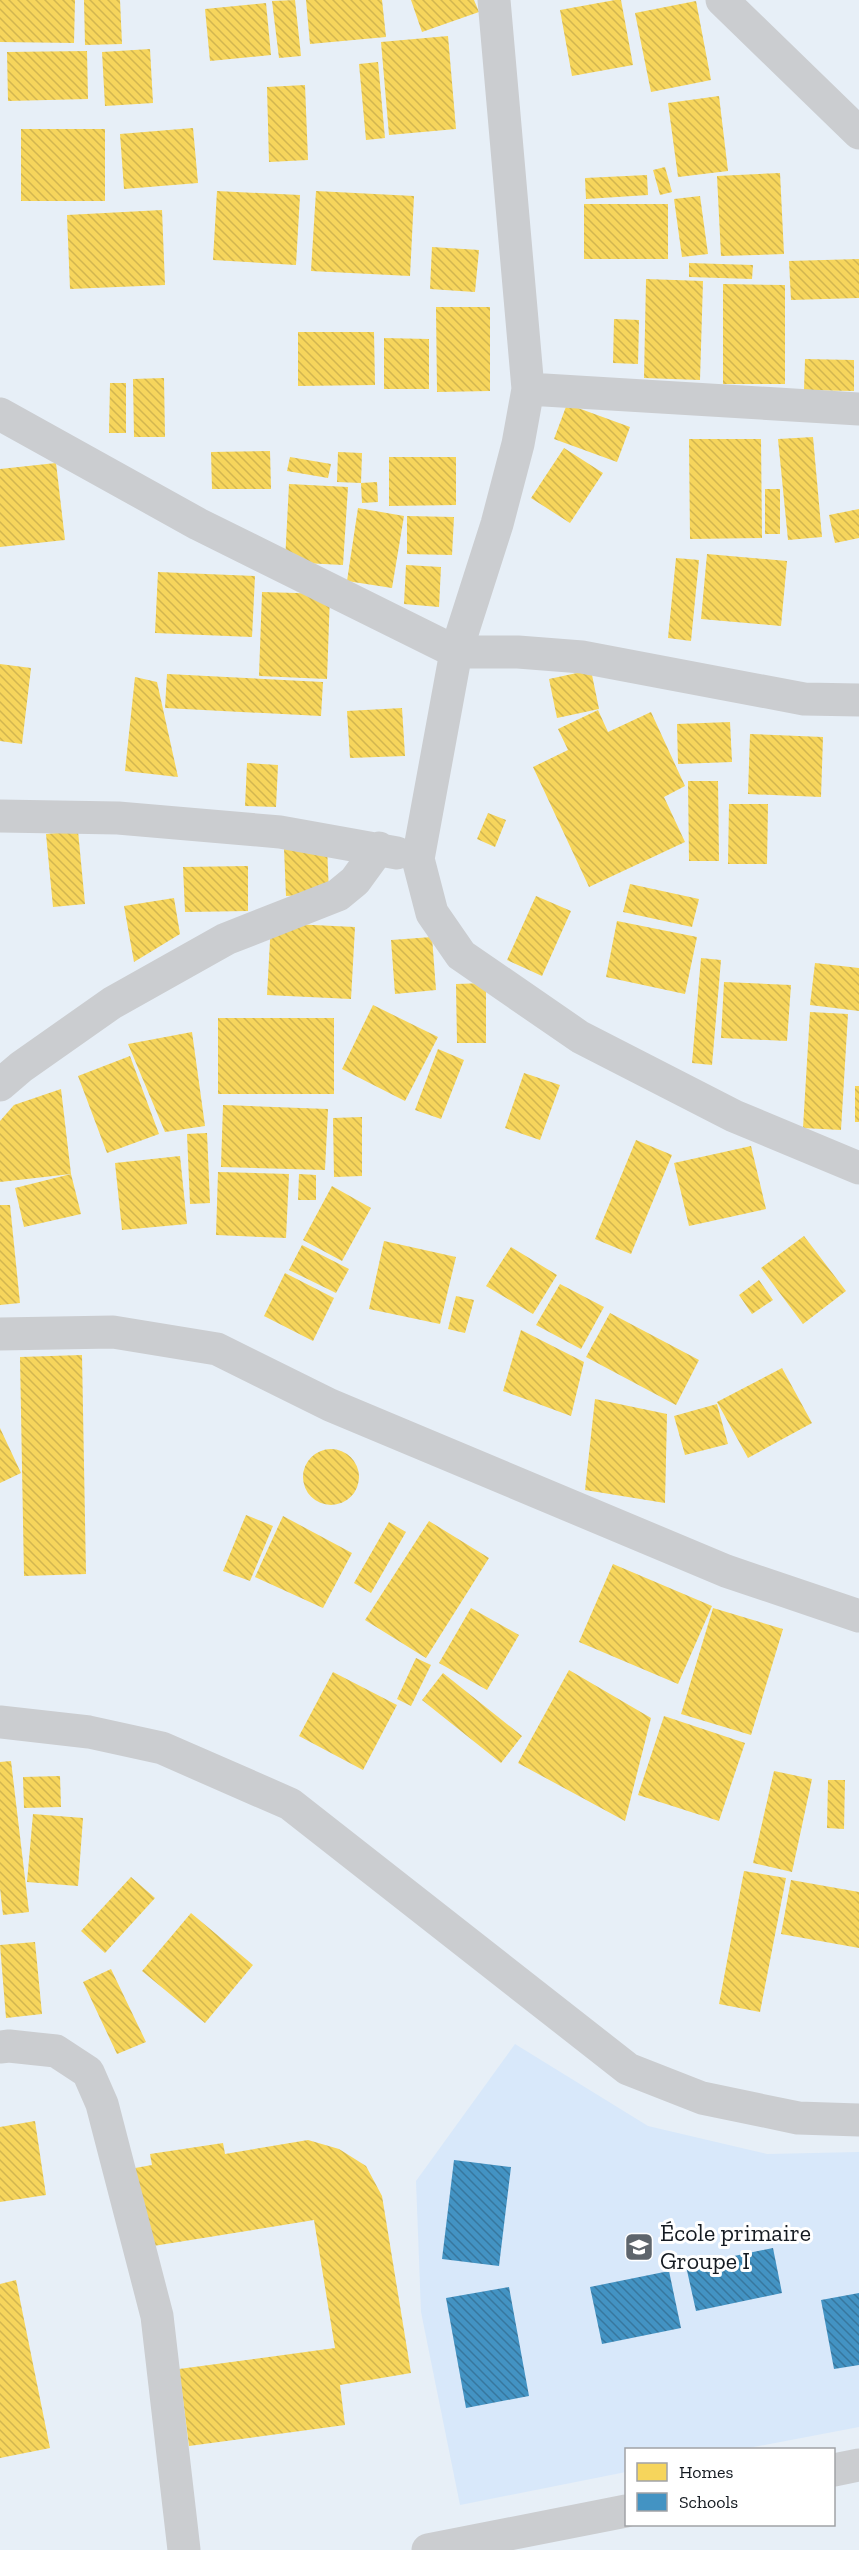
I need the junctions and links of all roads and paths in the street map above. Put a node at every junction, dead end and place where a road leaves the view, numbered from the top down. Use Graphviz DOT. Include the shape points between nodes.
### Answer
graph roads {
  1 [pos="494,0"];
  2 [pos="722,0"];
  3 [pos="859,133"];
  4 [pos="528,389"];
  5 [pos="859,409"];
  6 [pos="0,414"];
  7 [pos="456,652"];
  8 [pos="859,700"];
  9 [pos="0,816"];
  10 [pos="379,848"];
  11 [pos="418,859"];
  12 [pos="0,1085"];
  13 [pos="859,1168"];
  14 [pos="0,1334"];
  15 [pos="859,1616"];
  16 [pos="0,1722"];
  17 [pos="0,2048"];
  18 [pos="859,2120"];
  19 [pos="859,2465"];
  20 [pos="835,2470"];
  21 [pos="625,2511"];
  22 [pos="184,2550"];
  23 [pos="428,2550"];
  1 -- 4 [label="street"];
  2 -- 3 [label="street"];
  4 -- 5 [label="street"];
  4 -- 7 [label="street" via="497,524"];
  6 -- 7 [label="street" via="198,524"];
  7 -- 8 [label="street" via="582,657 804,699"];
  7 -- 11 [label="street"];
  9 -- 10 [label="street" via="141,820 280,832"];
  10 -- 11 [label="street"];
  10 -- 12 [label="street" via="356,881 338,895 226,939 112,1003"];
  11 -- 13 [label="street" via="432,913 461,955 580,1037 734,1116"];
  14 -- 15 [label="street" via="113,1332 217,1349 330,1405 704,1562"];
  16 -- 18 [label="street" via="89,1732 162,1748 290,1803 628,2068 702,2098 798,2118"];
  17 -- 22 [label="street" via="56,2051 88,2072 102,2104 157,2316"];
  19 -- 20 [label="street"];
  21 -- 23 [label="street"];
}
